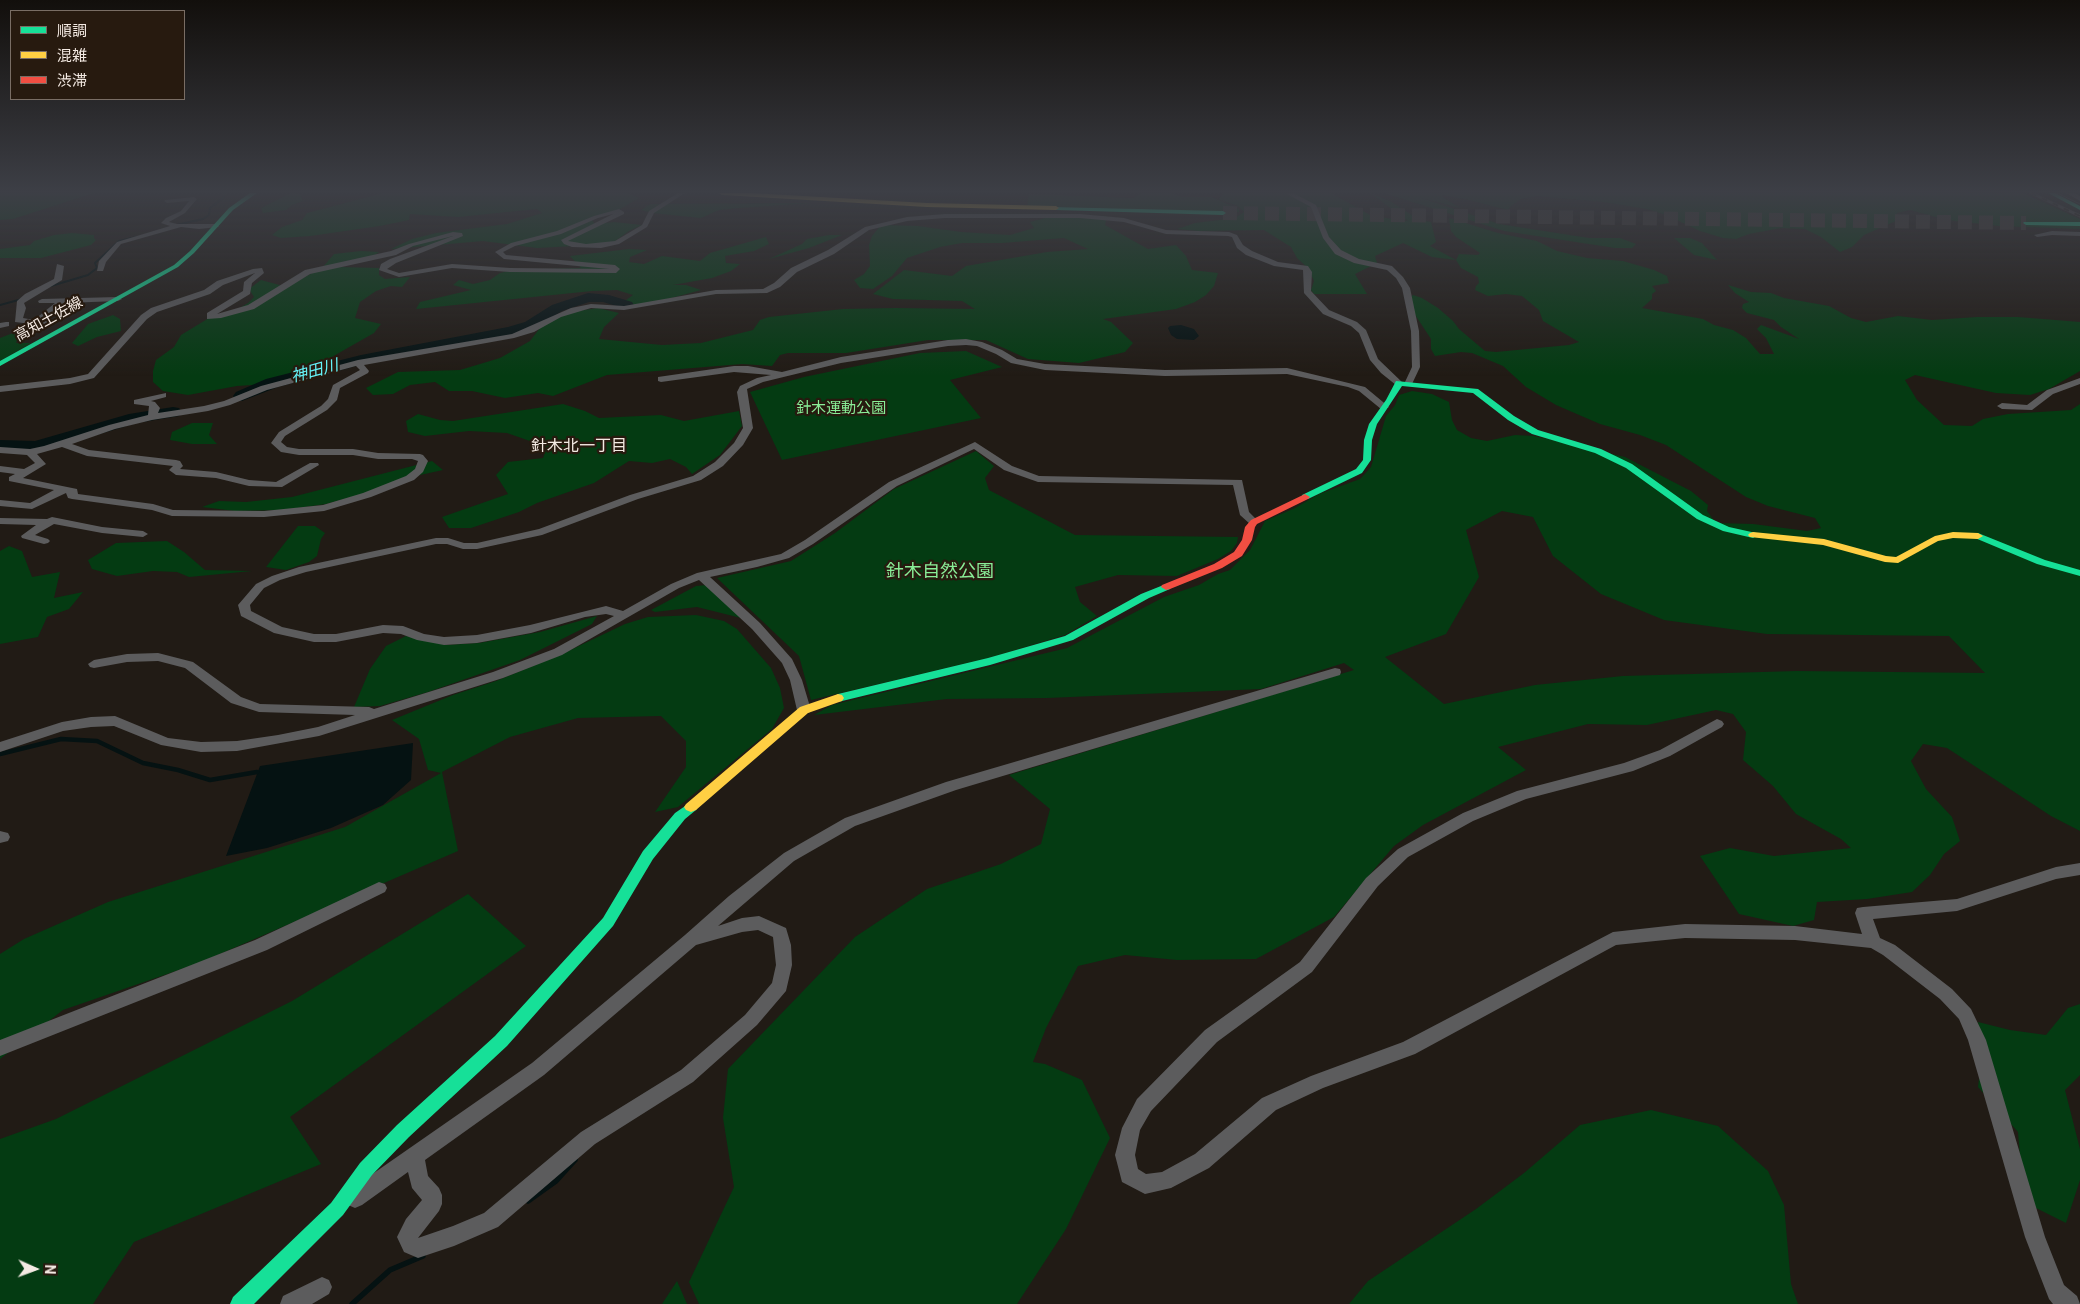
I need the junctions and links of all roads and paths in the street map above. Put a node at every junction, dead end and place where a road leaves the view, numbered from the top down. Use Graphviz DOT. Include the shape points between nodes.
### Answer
graph roads {
  1 [pos="109,254"];
  2 [pos="188,254"];
  3 [pos="389,254"];
  4 [pos="412,254"];
  5 [pos="501,254"];
  6 [pos="827,254"];
  7 [pos="1251,254"];
  8 [pos="1342,254"];
  9 [pos="60,266"];
  10 [pos="100,269"];
  11 [pos="67,298"];
  12 [pos="118,299"];
  13 [pos="42,301"];
  14 [pos="51,322"];
  15 [pos="40,323"];
  16 [pos="358,363"];
  17 [pos="0,364"];
  18 [pos="783,374"];
  19 [pos="661,379"];
  20 [pos="2080,381"];
  21 [pos="1404,382"];
  22 [pos="0,389"];
  23 [pos="163,395"];
  24 [pos="2002,406"];
  25 [pos="1384,407"];
  26 [pos="152,417"];
  27 [pos="62,444"];
  28 [pos="0,450"];
  29 [pos="30,452"];
  30 [pos="314,465"];
  31 [pos="0,469"];
  32 [pos="26,472"];
  33 [pos="65,489"];
  34 [pos="0,504"];
  35 [pos="0,521"];
  36 [pos="48,522"];
  37 [pos="1254,522"];
  38 [pos="143,534"];
  39 [pos="44,541"];
  40 [pos="2080,573"];
  41 [pos="701,575"];
  42 [pos="626,615"];
  43 [pos="94,664"];
  44 [pos="1335,672"];
  45 [pos="804,710"];
  46 [pos="381,711"];
  47 [pos="1717,724"];
  48 [pos="0,747"];
  49 [pos="2080,869"];
  50 [pos="379,888"];
  51 [pos="691,940"];
  52 [pos="1873,942"];
  53 [pos="0,1048"];
  54 [pos="415,1157"];
  55 [pos="337,1209"];
  56 [pos="322,1287"];
  57 [pos="240,1304"];
  58 [pos="292,1304"];
  59 [pos="2069,1304"];
  1 -- 10 [label="street"];
  2 -- 12 [label="main road, 高知土佐線" via="176,266"];
  3 -- 22 [label="street" via="308,272 251,307 210,317 248,292 248,282 260,273 259,270 253,271 220,283 207,292 154,310 92,376"];
  4 -- 5 [label="street" via="393,261 383,270 399,275 452,266 510,270 616,269 504,257"];
  6 -- 16 [label="street" via="794,270 777,285 764,291 716,292 624,308 591,306 558,315 514,336"];
  7 -- 21 [label="street" via="1277,264 1305,268 1308,272 1307,292 1326,312 1354,324 1362,332 1374,360 1384,371"];
  8 -- 21 [label="street" via="1357,261 1389,268 1406,288 1415,331 1416,367"];
  9 -- 15 [label="street" via="58,280 20,304 18,320"];
  11 -- 12 [label="street"];
  11 -- 13 [label="street"];
  11 -- 15 [label="street" via="37,321"];
  12 -- 17 [label="main road, 高知土佐線"];
  14 -- 15 [label="street"];
  16 -- 26 [label="street" via="264,388 205,409"];
  16 -- 33 [label="street" via="365,371 336,387 332,400 324,408 282,434 276,442 284,450 299,452 420,457 423,461 419,470 395,485 324,508 264,514 172,513 154,507 72,496 73,491"];
  18 -- 19 [label="street" via="734,369"];
  18 -- 25 [label="street" via="841,360 966,342 1014,361 1045,367 1165,373 1276,370 1351,385 1362,389"];
  18 -- 42 [label="street" via="743,388 748,428 719,464 697,478 634,497 542,532 477,546 436,541 303,569 260,586 244,605 245,613 278,630 314,638 336,638 383,629 404,630 444,641 477,639 606,610"];
  20 -- 24 [label="street" via="2050,392 2029,408"];
  21 -- 25 [label="main road"];
  21 -- 40 [label="main road" via="1476,391 1530,429 1598,451 1629,466 1700,517 1726,529 1751,535 1824,542 1898,560 1935,539 1975,535 2041,562"];
  23 -- 26 [label="street" via="137,402 152,404 155,408"];
  25 -- 37 [label="main road" via="1373,424 1367,460 1359,471"];
  26 -- 27 [label="street"];
  27 -- 29 [label="street"];
  27 -- 30 [label="street" via="87,453 176,463 176,472 216,475 249,483 278,485"];
  28 -- 29 [label="street"];
  29 -- 32 [label="street" via="41,464"];
  31 -- 32 [label="street"];
  32 -- 33 [label="street" via="13,479"];
  33 -- 34 [label="street" via="32,506"];
  35 -- 36 [label="street"];
  36 -- 38 [label="street"];
  36 -- 39 [label="street" via="26,536"];
  37 -- 41 [label="street" via="1244,513 1238,482 1038,479 1008,468 975,445 893,484 785,556"];
  37 -- 45 [label="main road" via="1248,540 1238,554 1218,566 1145,596 1069,638 990,662 831,700"];
  41 -- 42 [label="street" via="675,586"];
  41 -- 45 [label="street" via="756,626 788,662"];
  42 -- 46 [label="street" via="558,652 498,675"];
  43 -- 46 [label="street" via="158,657 189,665 236,700 259,708"];
  44 -- 51 [label="street" via="951,786 850,822 789,857"];
  45 -- 55 [label="main road" via="680,816 648,855 608,922 501,1041 366,1169"];
  46 -- 48 [label="street" via="311,733 237,746 166,742 115,721 62,728"];
  47 -- 52 [label="street" via="1665,753 1628,767 1522,794 1468,817 1403,853 1372,882 1306,967 1211,1036 1144,1106 1131,1128 1125,1155 1128,1174 1145,1184 1164,1180 1202,1161 1269,1104 1317,1082 1409,1048 1613,939 1685,930 1795,933"];
  49 -- 52 [label="street" via="2056,873 1957,905 1863,913"];
  50 -- 53 [label="street" via="261,945"];
  51 -- 54 [label="street" via="538,1069"];
  51 -- 54 [label="street" via="759,922 780,933 784,965 780,986 751,1020 687,1076 588,1138 492,1220 418,1248 411,1245 407,1237 432,1204 432,1195 420,1181"];
  52 -- 59 [label="street" via="1889,950 1966,1014 1977,1040 2035,1237 2056,1292"];
  54 -- 55 [label="street"];
  55 -- 57 [label="main road"];
  56 -- 58 [label="street"];
}
